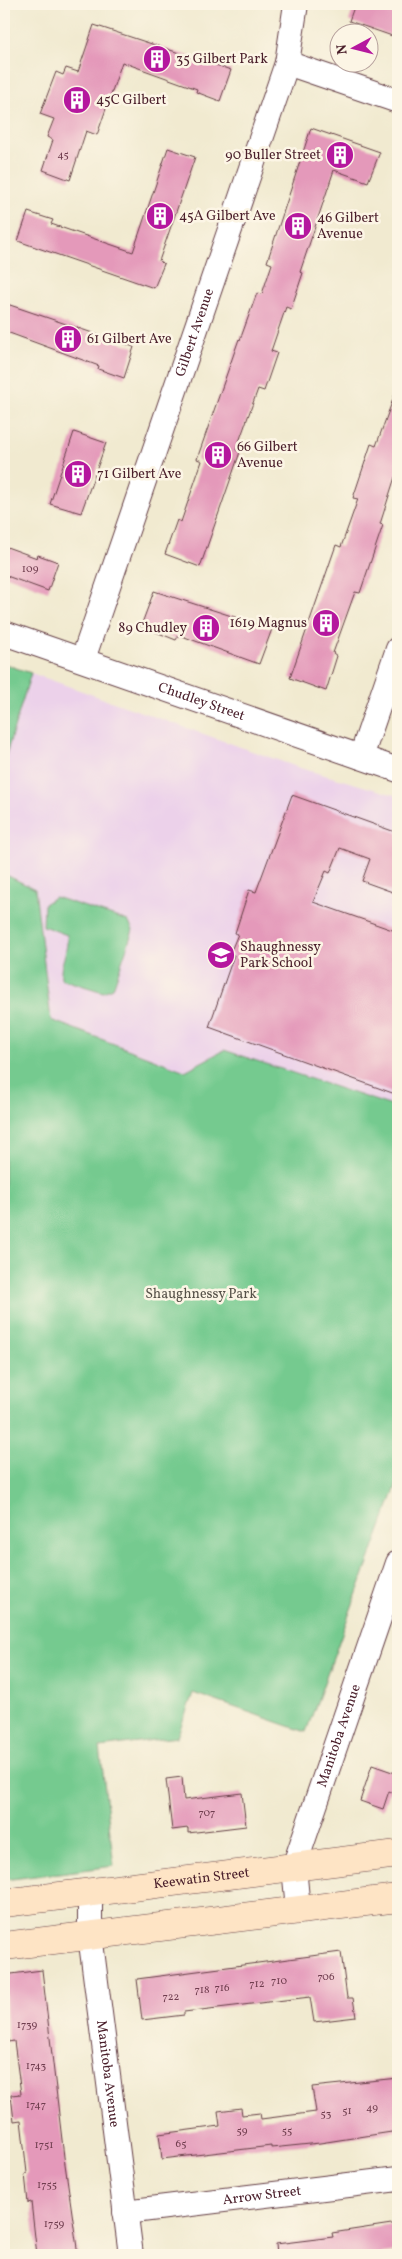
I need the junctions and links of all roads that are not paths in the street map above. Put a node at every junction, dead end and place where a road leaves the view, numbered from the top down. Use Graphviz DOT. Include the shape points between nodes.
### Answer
graph roads {
  1 [pos="296,4"];
  2 [pos="286,63"];
  3 [pos="398,101"];
  4 [pos="4,632"];
  5 [pos="398,649"];
  6 [pos="83,659"];
  7 [pos="361,757"];
  8 [pos="398,770"];
  9 [pos="398,1563"];
  10 [pos="398,1854"];
  11 [pos="294,1867"];
  12 [pos="90,1893"];
  13 [pos="398,1898"];
  14 [pos="4,1903"];
  15 [pos="298,1910"];
  16 [pos="90,1935"];
  17 [pos="4,1946"];
  18 [pos="398,2179"];
  19 [pos="126,2212"];
  20 [pos="131,2255"];
  1 -- 2 [label="street, Gilbert Avenue"];
  2 -- 3 [label="street"];
  2 -- 6 [label="street, Gilbert Avenue"];
  4 -- 6 [label="street, Chudley Street"];
  5 -- 7 [label="street"];
  6 -- 7 [label="street, Chudley Street"];
  7 -- 8 [label="street, Chudley Street"];
  9 -- 11 [label="street, Manitoba Avenue"];
  10 -- 11 [label="main road, Keewatin Street"];
  11 -- 12 [label="main road, Keewatin Street"];
  11 -- 15 [label="street, Manitoba Avenue"];
  12 -- 14 [label="main road, Keewatin Street"];
  12 -- 16 [label="street, Manitoba Avenue"];
  13 -- 15 [label="main road"];
  15 -- 16 [label="main road"];
  16 -- 17 [label="main road"];
  16 -- 19 [label="street, Manitoba Avenue"];
  18 -- 19 [label="street, Arrow Street"];
  19 -- 20 [label="street, Manitoba Avenue"];
}
